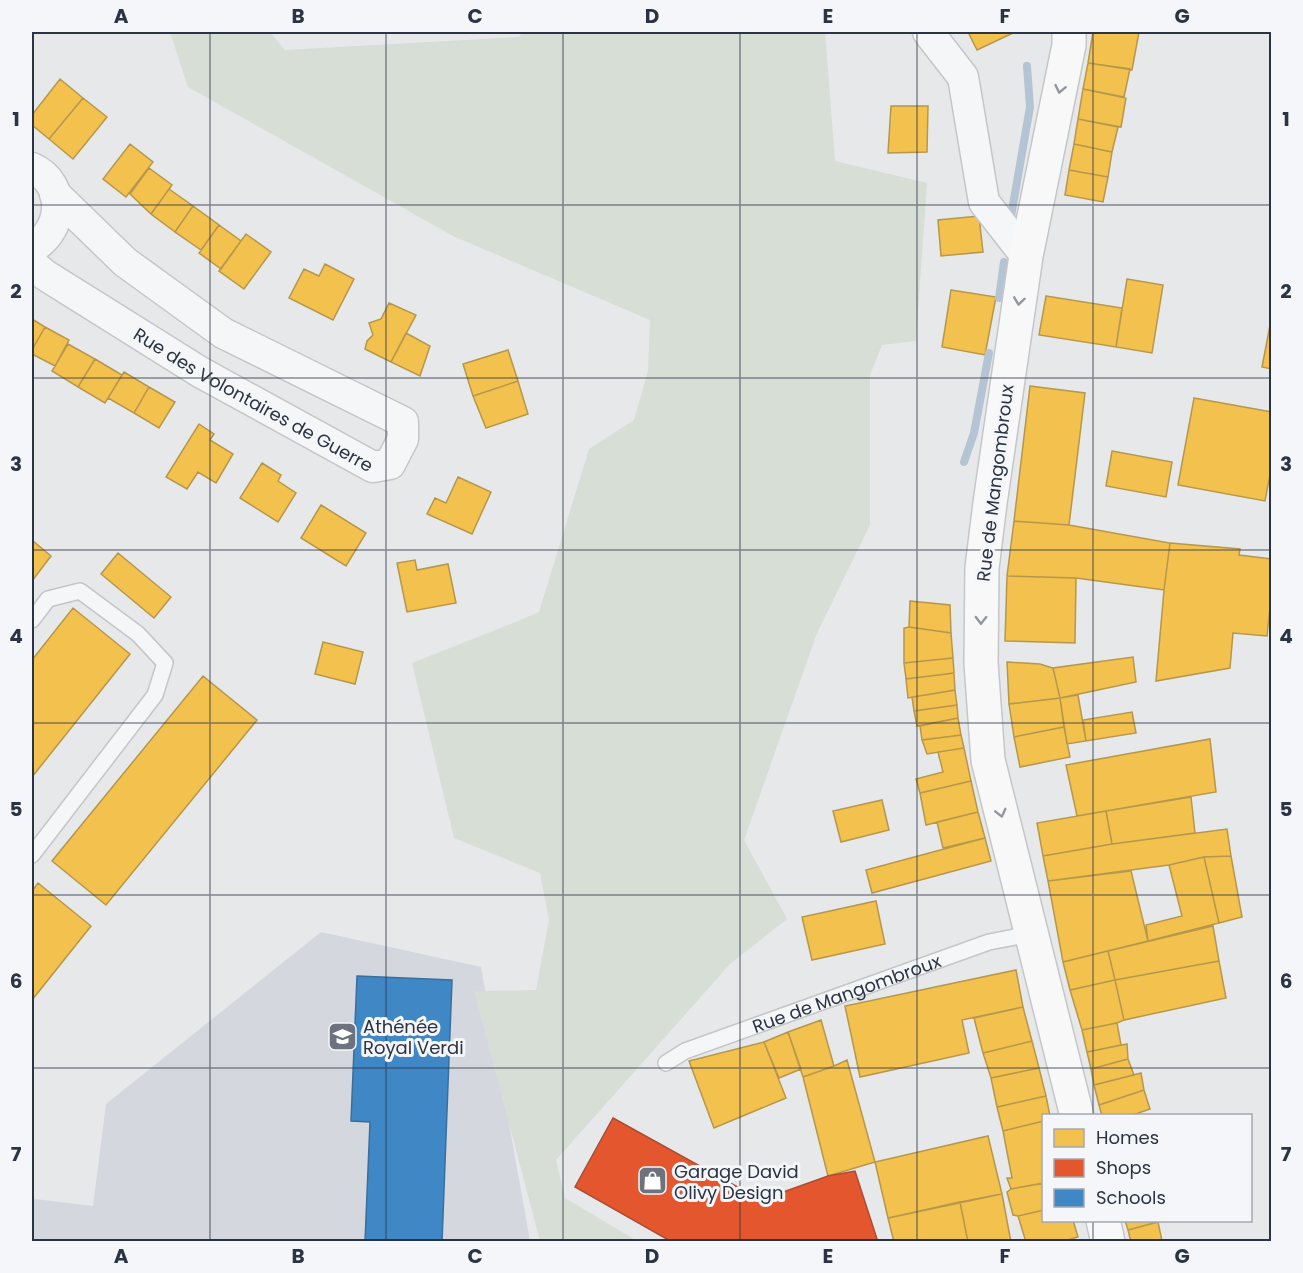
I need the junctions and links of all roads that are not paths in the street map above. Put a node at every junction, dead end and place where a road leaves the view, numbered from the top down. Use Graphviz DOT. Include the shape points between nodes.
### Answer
graph roads {
  1 [pos="928,32"];
  2 [pos="1070,32"];
  3 [pos="32,168"];
  4 [pos="56,194"];
  5 [pos="32,248"];
  6 [pos="1026,256"];
  7 [pos="32,264"];
  8 [pos="223,333"];
  9 [pos="200,372"];
  10 [pos="32,620"];
  11 [pos="32,855"];
  12 [pos="1031,934"];
  13 [pos="666,1063"];
  14 [pos="1076,1114"];
  15 [pos="1103,1222"];
  16 [pos="1108,1242"];
  1 -- 6 [label="street" via="963,77 984,202"];
  2 -- 6 [label="main road, Rue de Mangombroux, one-way"];
  3 -- 4 [label="street, Rue des Volontaires de Guerre" via="47,179"];
  4 -- 5 [label="street" via="54,225 46,238"];
  4 -- 8 [label="street, Rue des Volontaires de Guerre" via="125,262"];
  6 -- 12 [label="main road, Rue de Mangombroux, one-way" via="982,568 981,663 987,760"];
  7 -- 9 [label="street, Rue des Volontaires de Guerre"];
  8 -- 9 [label="street"];
  8 -- 9 [label="street, Rue des Volontaires de Guerre" via="403,422 403,439 396,454 390,464 373,467"];
  10 -- 11 [label="lane" via="48,599 80,591 138,634 165,663 155,695"];
  12 -- 13 [label="lane, Rue de Mangombroux" via="989,942 685,1051"];
  12 -- 14 [label="main road, Rue de Mangombroux"];
  15 -- 16 [label="main road"];
}
